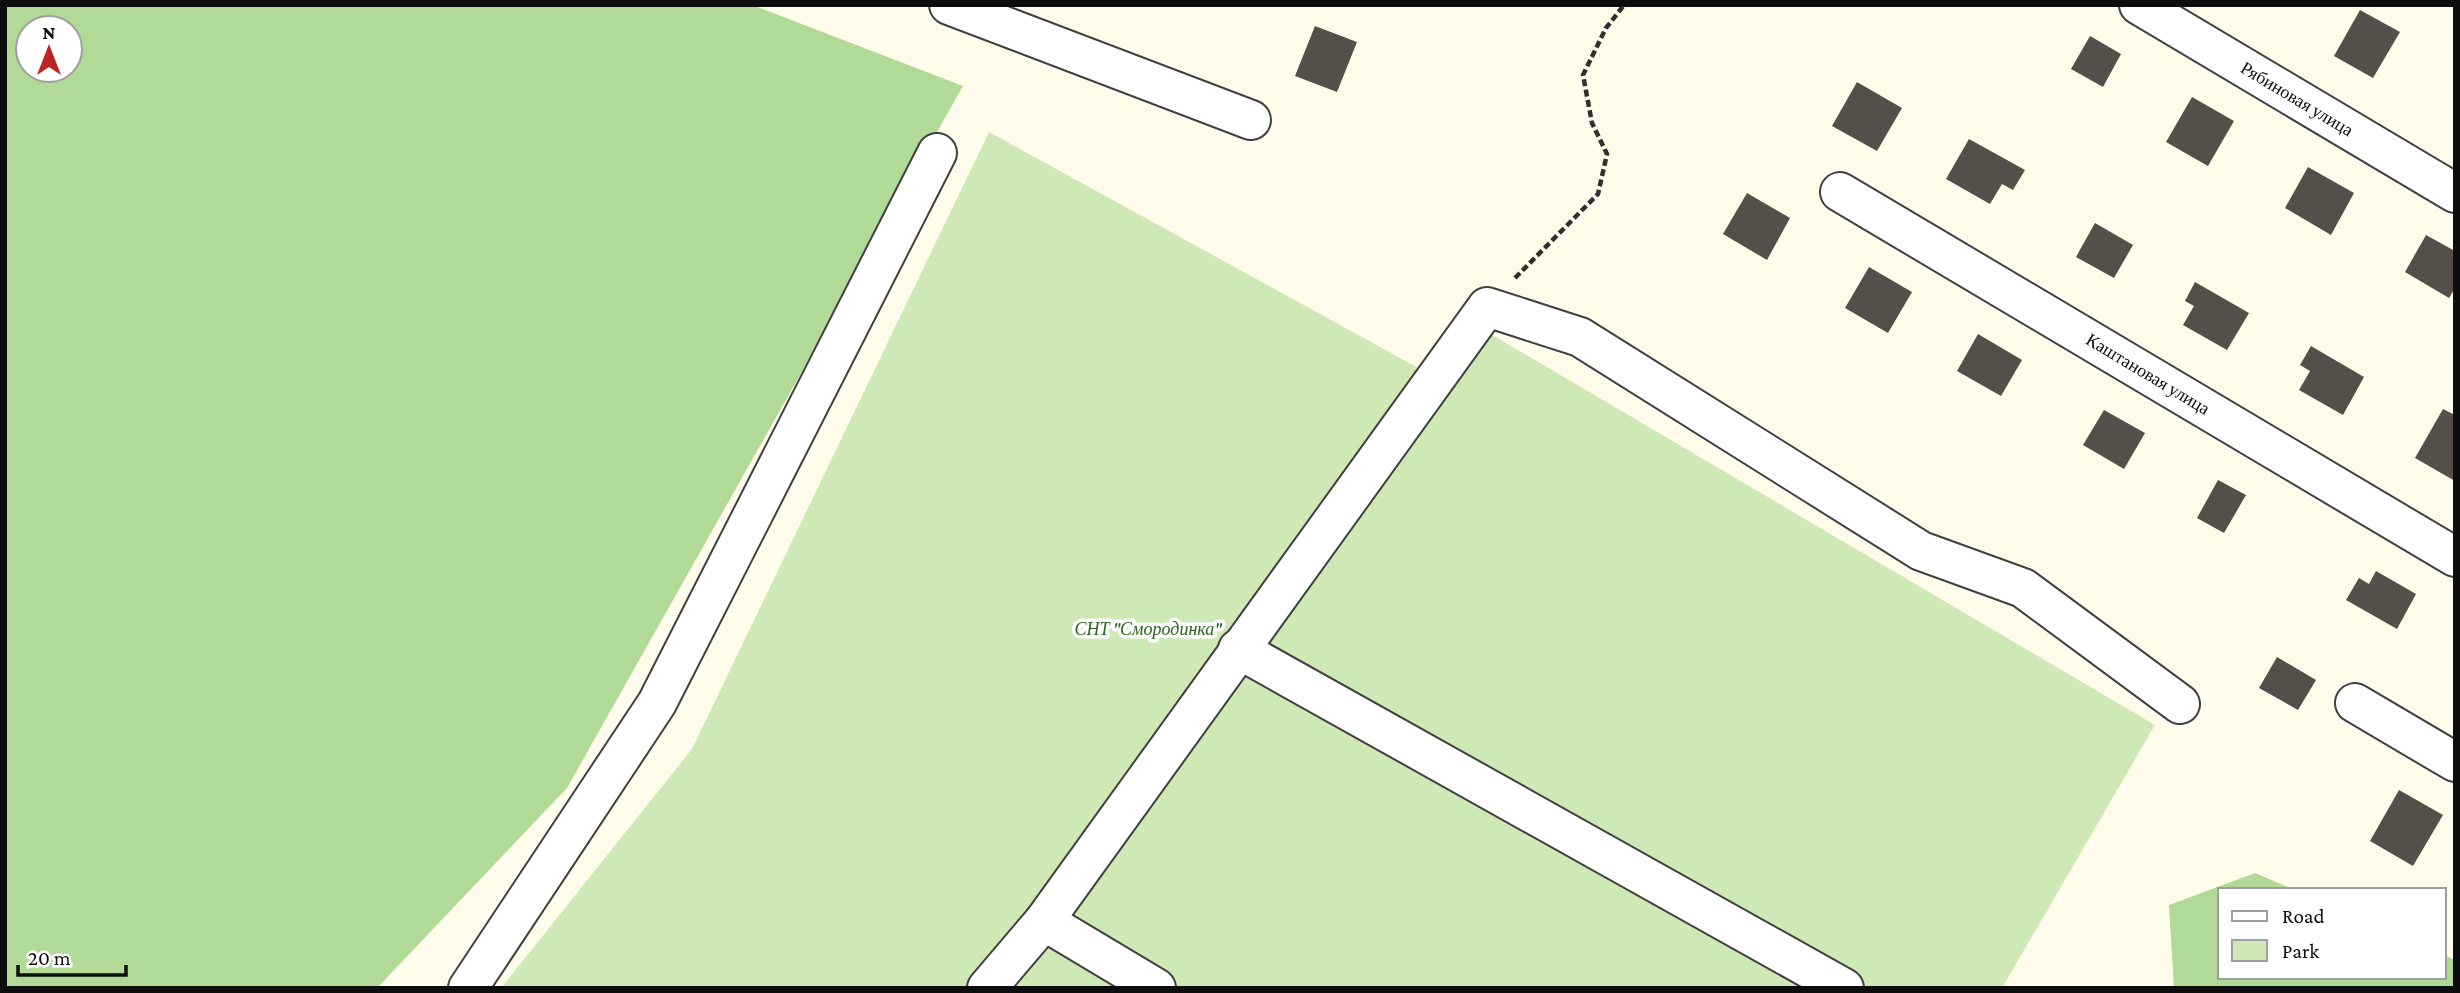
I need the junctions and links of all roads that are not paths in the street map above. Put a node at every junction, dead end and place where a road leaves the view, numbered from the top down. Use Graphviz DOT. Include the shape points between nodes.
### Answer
graph roads {
  1 [pos="948,5"];
  2 [pos="2139,5"];
  3 [pos="1251,120"];
  4 [pos="937,153"];
  5 [pos="1840,192"];
  6 [pos="2455,193"];
  7 [pos="2455,557"];
  8 [pos="1238,649"];
  9 [pos="2355,703"];
  10 [pos="2180,704"];
  11 [pos="2455,762"];
  12 [pos="1044,921"];
  13 [pos="468,988"];
  14 [pos="987,988"];
  15 [pos="1156,988"];
  16 [pos="1844,988"];
  1 -- 3 [label="street"];
  2 -- 6 [label="street, Рябиновая улица"];
  4 -- 13 [label="street" via="657,703"];
  5 -- 7 [label="street, Каштановая улица"];
  8 -- 10 [label="street" via="1487,307 1580,337 1921,551 2023,588"];
  8 -- 12 [label="street"];
  8 -- 16 [label="street"];
  9 -- 11 [label="street"];
  12 -- 14 [label="street"];
  12 -- 15 [label="street"];
}
